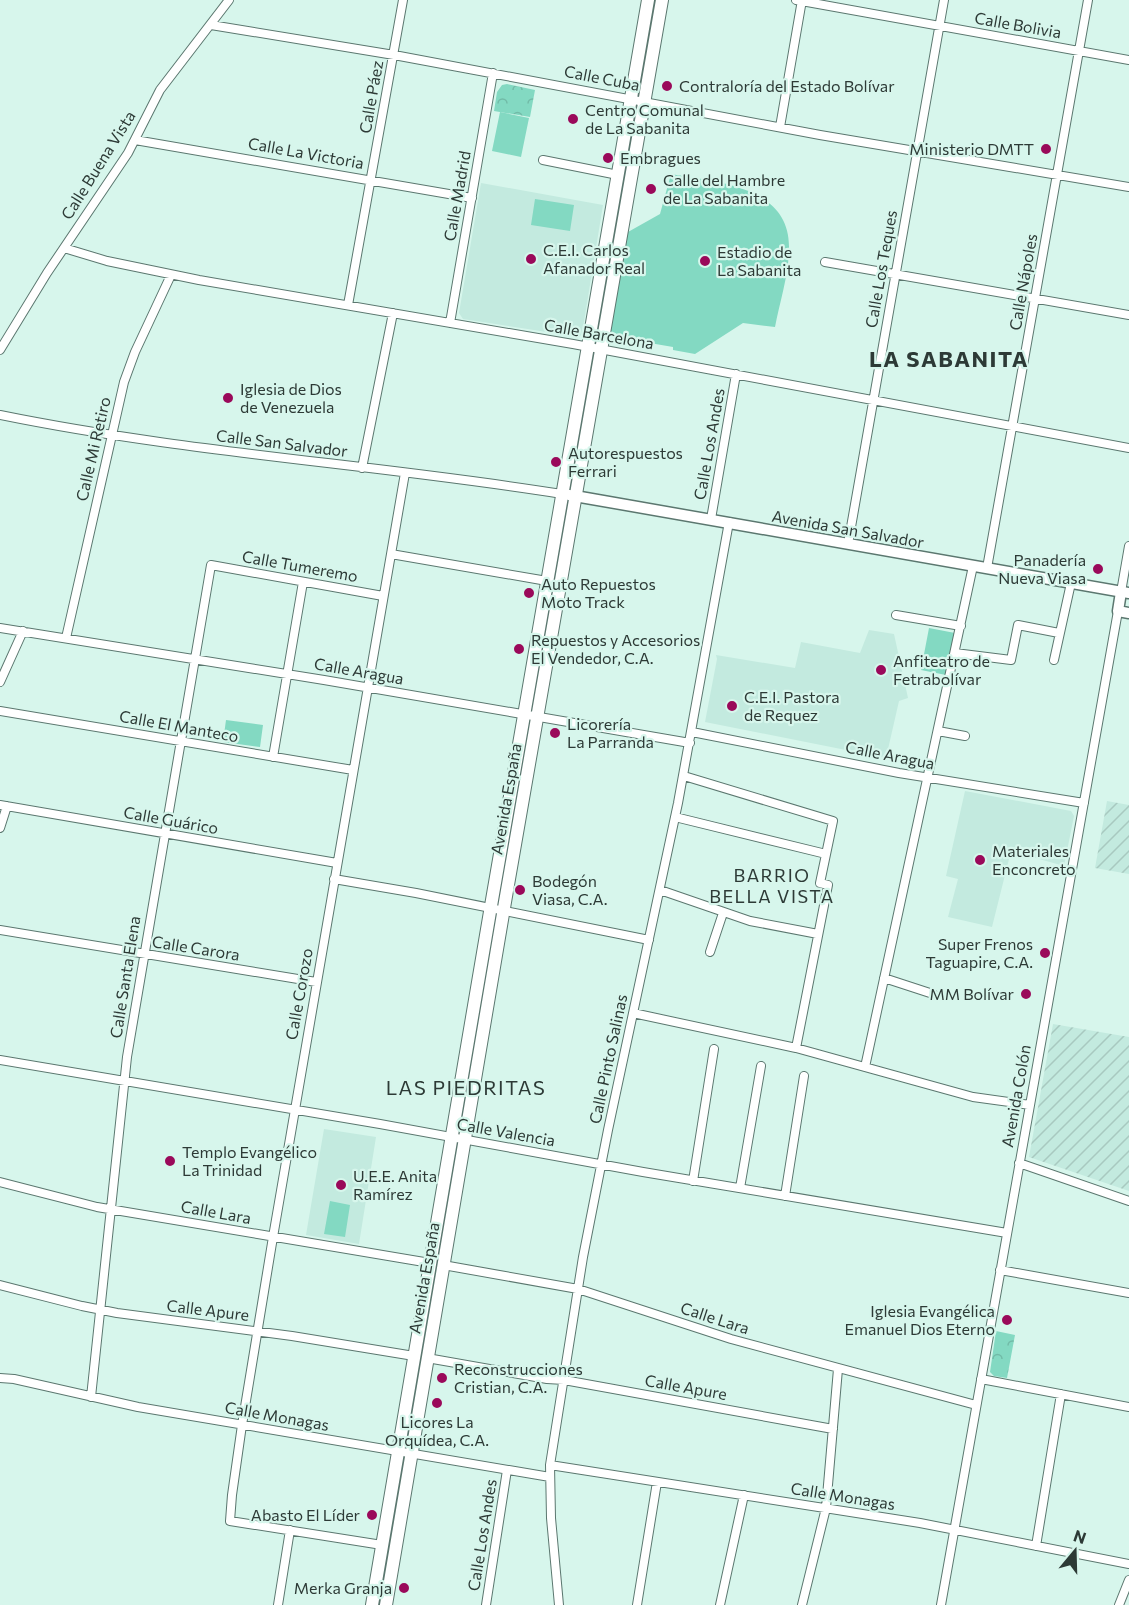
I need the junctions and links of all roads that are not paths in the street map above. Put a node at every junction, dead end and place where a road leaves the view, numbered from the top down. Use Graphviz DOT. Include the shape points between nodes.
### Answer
graph roads {
  1 [pos="229,0"];
  2 [pos="403,0"];
  3 [pos="648,0"];
  4 [pos="662,0"];
  5 [pos="800,0"];
  6 [pos="944,0"];
  7 [pos="1088,0"];
  8 [pos="211,25"];
  9 [pos="939,26"];
  10 [pos="1079,51"];
  11 [pos="394,55"];
  12 [pos="1129,60"];
  13 [pos="493,73"];
  14 [pos="631,99"];
  15 [pos="644,101"];
  16 [pos="780,127"];
  17 [pos="135,140"];
  18 [pos="917,151"];
  19 [pos="543,160"];
  20 [pos="618,175"];
  21 [pos="1057,175"];
  22 [pos="371,180"];
  23 [pos="1129,188"];
  24 [pos="472,198"];
  25 [pos="64,248"];
  26 [pos="825,262"];
  27 [pos="171,274"];
  28 [pos="895,274"];
  29 [pos="1035,299"];
  30 [pos="348,305"];
  31 [pos="393,313"];
  32 [pos="1129,315"];
  33 [pos="450,323"];
  34 [pos="588,347"];
  35 [pos="601,349"];
  36 [pos="0,350"];
  37 [pos="736,374"];
  38 [pos="873,399"];
  39 [pos="0,415"];
  40 [pos="1012,426"];
  41 [pos="111,436"];
  42 [pos="1129,448"];
  43 [pos="362,468"];
  44 [pos="405,473"];
  45 [pos="562,494"];
  46 [pos="576,496"];
  47 [pos="711,519"];
  48 [pos="729,522"];
  49 [pos="848,544"];
  50 [pos="1129,546"];
  51 [pos="391,554"];
  52 [pos="211,565"];
  53 [pos="973,566"];
  54 [pos="987,568"];
  55 [pos="547,580"];
  56 [pos="303,582"];
  57 [pos="1071,583"];
  58 [pos="1125,592"];
  59 [pos="383,596"];
  60 [pos="1123,612"];
  61 [pos="896,615"];
  62 [pos="961,626"];
  63 [pos="0,628"];
  64 [pos="23,631"];
  65 [pos="1059,633"];
  66 [pos="66,638"];
  67 [pos="955,652"];
  68 [pos="195,659"];
  69 [pos="1054,660"];
  70 [pos="287,674"];
  71 [pos="0,682"];
  72 [pos="367,688"];
  73 [pos="0,711"];
  74 [pos="524,715"];
  75 [pos="537,717"];
  76 [pos="938,731"];
  77 [pos="692,732"];
  78 [pos="965,736"];
  79 [pos="180,742"];
  80 [pos="690,743"];
  81 [pos="273,758"];
  82 [pos="353,770"];
  83 [pos="684,776"];
  84 [pos="928,778"];
  85 [pos="1084,803"];
  86 [pos="3,806"];
  87 [pos="675,817"];
  88 [pos="0,828"];
  89 [pos="164,834"];
  90 [pos="826,854"];
  91 [pos="337,863"];
  92 [pos="334,879"];
  93 [pos="660,890"];
  94 [pos="490,908"];
  95 [pos="503,910"];
  96 [pos="723,913"];
  97 [pos="0,930"];
  98 [pos="818,933"];
  99 [pos="649,940"];
  100 [pos="710,952"];
  101 [pos="144,955"];
  102 [pos="884,978"];
  103 [pos="316,982"];
  104 [pos="933,994"];
  105 [pos="633,1013"];
  106 [pos="796,1048"];
  107 [pos="714,1050"];
  108 [pos="0,1060"];
  109 [pos="761,1066"];
  110 [pos="865,1067"];
  111 [pos="804,1076"];
  112 [pos="125,1081"];
  113 [pos="1030,1105"];
  114 [pos="294,1111"];
  115 [pos="451,1137"];
  116 [pos="464,1139"];
  117 [pos="1019,1163"];
  118 [pos="602,1165"];
  119 [pos="693,1181"];
  120 [pos="0,1182"];
  121 [pos="740,1188"];
  122 [pos="785,1196"];
  123 [pos="1129,1201"];
  124 [pos="110,1209"];
  125 [pos="1007,1233"];
  126 [pos="273,1237"];
  127 [pos="429,1263"];
  128 [pos="443,1265"];
  129 [pos="1000,1270"];
  130 [pos="0,1285"];
  131 [pos="578,1289"];
  132 [pos="1129,1293"];
  133 [pos="102,1310"];
  134 [pos="258,1331"];
  135 [pos="414,1356"];
  136 [pos="427,1359"];
  137 [pos="838,1369"];
  138 [pos="0,1378"];
  139 [pos="981,1379"];
  140 [pos="564,1380"];
  141 [pos="1061,1394"];
  142 [pos="91,1397"];
  143 [pos="976,1406"];
  144 [pos="1129,1407"];
  145 [pos="242,1425"];
  146 [pos="833,1429"];
  147 [pos="398,1451"];
  148 [pos="411,1453"];
  149 [pos="550,1465"];
  150 [pos="507,1470"];
  151 [pos="550,1477"];
  152 [pos="657,1482"];
  153 [pos="744,1495"];
  154 [pos="826,1508"];
  155 [pos="290,1530"];
  156 [pos="954,1530"];
  157 [pos="382,1545"];
  158 [pos="1036,1546"];
  159 [pos="1129,1564"];
  160 [pos="1129,1580"];
  161 [pos="278,1605"];
  162 [pos="372,1605"];
  163 [pos="386,1605"];
  164 [pos="486,1605"];
  165 [pos="559,1605"];
  166 [pos="638,1605"];
  167 [pos="720,1605"];
  168 [pos="802,1605"];
  169 [pos="940,1605"];
  170 [pos="1119,1605"];
  1 -- 8 [label="street, Calle Buena Vista"];
  2 -- 11 [label="street, Calle Páez"];
  3 -- 14 [label="main road, Avenida España"];
  4 -- 15 [label="main road, Avenida España"];
  5 -- 9 [label="street, Calle Bolivia"];
  5 -- 16 [label="street"];
  6 -- 9 [label="street, Calle Los Teques"];
  7 -- 10 [label="street, Calle Nápoles"];
  8 -- 11 [label="street, Calle Cuba"];
  8 -- 17 [label="street, Calle Buena Vista" via="167,80"];
  9 -- 10 [label="street, Calle Bolivia"];
  9 -- 18 [label="street, Calle Los Teques"];
  10 -- 12 [label="street, Calle Bolivia"];
  10 -- 21 [label="street, Calle Nápoles"];
  11 -- 13 [label="street, Calle Cuba"];
  11 -- 22 [label="street, Calle Páez"];
  13 -- 14 [label="street, Calle Cuba"];
  13 -- 24 [label="street, Calle Madrid"];
  14 -- 15 [label="street, Calle Cuba"];
  14 -- 20 [label="main road, Avenida España"];
  15 -- 16 [label="street, Calle Cuba"];
  15 -- 35 [label="main road, Avenida España"];
  16 -- 18 [label="street, Calle Cuba"];
  17 -- 22 [label="street, Calle La Victoria"];
  17 -- 25 [label="street, Calle Buena Vista"];
  18 -- 21 [label="street, Calle Cuba"];
  18 -- 28 [label="street, Calle Los Teques"];
  19 -- 20 [label="street"];
  20 -- 34 [label="main road, Avenida España"];
  21 -- 23 [label="street, Calle Cuba"];
  21 -- 29 [label="street, Calle Nápoles"];
  22 -- 24 [label="street, Calle La Victoria"];
  22 -- 30 [label="street, Calle Páez"];
  24 -- 33 [label="street, Calle Madrid"];
  25 -- 27 [label="street, Calle Barcelona"];
  25 -- 36 [label="street, Calle Buena Vista"];
  26 -- 28 [label="street"];
  27 -- 30 [label="street, Calle Barcelona"];
  27 -- 41 [label="street, Calle Mi Retiro" via="129,366"];
  28 -- 29 [label="street"];
  28 -- 38 [label="street, Calle Los Teques"];
  29 -- 32 [label="street"];
  29 -- 40 [label="street, Calle Nápoles"];
  30 -- 31 [label="street, Calle Barcelona"];
  31 -- 33 [label="street, Calle Barcelona"];
  31 -- 43 [label="street"];
  33 -- 34 [label="street, Calle Barcelona"];
  34 -- 35 [label="street, Calle Barcelona"];
  34 -- 45 [label="main road, Avenida España"];
  35 -- 37 [label="street, Calle Barcelona"];
  35 -- 46 [label="main road, Avenida España"];
  37 -- 38 [label="street, Calle Barcelona"];
  37 -- 47 [label="street, Calle Los Andes"];
  38 -- 40 [label="street, Calle Barcelona"];
  38 -- 49 [label="street, Calle Los Teques"];
  39 -- 41 [label="street, Calle San Salvador"];
  40 -- 42 [label="street, Calle Barcelona"];
  40 -- 54 [label="street, Calle Nápoles"];
  41 -- 43 [label="street, Calle San Salvador"];
  41 -- 66 [label="street, Calle Mi Retiro"];
  43 -- 44 [label="street, Calle San Salvador"];
  44 -- 45 [label="street, Calle San Salvador"];
  44 -- 51 [label="street, Calle Corozo"];
  45 -- 46 [label="street, Avenida San Salvador"];
  45 -- 55 [label="main road, Avenida España"];
  46 -- 47 [label="street, Avenida San Salvador"];
  46 -- 75 [label="main road, Avenida España"];
  47 -- 48 [label="street, Avenida San Salvador"];
  48 -- 49 [label="street, Avenida San Salvador"];
  48 -- 77 [label="street, Calle Pinto Salinas"];
  49 -- 53 [label="street, Avenida San Salvador"];
  50 -- 58 [label="street"];
  51 -- 55 [label="street"];
  51 -- 59 [label="street, Calle Corozo"];
  52 -- 56 [label="street, Calle Tumeremo"];
  52 -- 68 [label="street, Calle Santa Elena"];
  53 -- 54 [label="street, Avenida San Salvador"];
  53 -- 62 [label="street"];
  54 -- 57 [label="street, Avenida San Salvador"];
  55 -- 74 [label="main road, Avenida España"];
  56 -- 59 [label="street, Calle Tumeremo"];
  56 -- 70 [label="street"];
  57 -- 58 [label="street, Avenida San Salvador"];
  57 -- 65 [label="street"];
  58 -- 60 [label="street, Avenida Colón"];
  59 -- 72 [label="street, Calle Corozo"];
  60 -- 85 [label="street, Avenida Colón"];
  61 -- 62 [label="street"];
  62 -- 67 [label="street"];
  63 -- 64 [label="street, Calle Aragua"];
  64 -- 66 [label="street, Calle Aragua"];
  64 -- 71 [label="street"];
  65 -- 67 [label="street" via="1018,625 1011,660"];
  65 -- 69 [label="street"];
  66 -- 68 [label="street, Calle Aragua"];
  67 -- 76 [label="street"];
  68 -- 70 [label="street, Calle Aragua"];
  68 -- 79 [label="street, Calle Santa Elena"];
  70 -- 72 [label="street, Calle Aragua"];
  70 -- 81 [label="street"];
  72 -- 74 [label="street, Calle Aragua"];
  72 -- 82 [label="street, Calle Corozo"];
  73 -- 79 [label="street, Calle El Manteco"];
  74 -- 75 [label="street, Calle Aragua"];
  74 -- 94 [label="main road, Avenida España"];
  75 -- 80 [label="street, Calle Aragua"];
  75 -- 95 [label="main road, Avenida España"];
  76 -- 78 [label="street"];
  76 -- 84 [label="street"];
  77 -- 80 [label="street, Calle Pinto Salinas"];
  77 -- 84 [label="street, Calle Aragua"];
  79 -- 81 [label="street, Calle El Manteco"];
  79 -- 89 [label="street, Calle Santa Elena"];
  80 -- 83 [label="street, Calle Pinto Salinas"];
  81 -- 82 [label="street, Calle El Manteco"];
  82 -- 91 [label="street, Calle Corozo"];
  83 -- 87 [label="street, Calle Pinto Salinas"];
  83 -- 90 [label="street" via="833,821"];
  84 -- 85 [label="street, Calle Aragua"];
  84 -- 102 [label="street"];
  85 -- 113 [label="street, Avenida Colón"];
  86 -- 88 [label="street"];
  86 -- 89 [label="street, Calle Guárico"];
  87 -- 90 [label="street"];
  87 -- 93 [label="street, Calle Pinto Salinas"];
  89 -- 91 [label="street, Calle Guárico"];
  89 -- 101 [label="street, Calle Santa Elena"];
  90 -- 98 [label="street" via="820,883 828,885"];
  91 -- 92 [label="street, Calle Corozo"];
  92 -- 94 [label="street"];
  92 -- 103 [label="street, Calle Corozo"];
  93 -- 96 [label="street"];
  93 -- 99 [label="street, Calle Pinto Salinas"];
  94 -- 95 [label="street"];
  94 -- 115 [label="main road, Avenida España"];
  95 -- 99 [label="street"];
  95 -- 116 [label="main road, Avenida España"];
  96 -- 98 [label="street"];
  96 -- 100 [label="street"];
  97 -- 101 [label="street, Calle Carora"];
  98 -- 106 [label="street"];
  99 -- 105 [label="street, Calle Pinto Salinas"];
  101 -- 103 [label="street, Calle Carora"];
  101 -- 112 [label="street, Calle Santa Elena"];
  102 -- 104 [label="street"];
  102 -- 110 [label="street"];
  103 -- 114 [label="street, Calle Corozo"];
  105 -- 106 [label="street"];
  105 -- 118 [label="street, Calle Pinto Salinas"];
  106 -- 110 [label="street"];
  107 -- 119 [label="street"];
  108 -- 112 [label="street, Calle Valencia"];
  109 -- 121 [label="street"];
  110 -- 113 [label="street" via="973,1097"];
  111 -- 122 [label="street"];
  112 -- 114 [label="street, Calle Valencia"];
  112 -- 124 [label="street, Calle Santa Elena"];
  113 -- 117 [label="street, Avenida Colón"];
  114 -- 115 [label="street, Calle Valencia"];
  114 -- 126 [label="street, Calle Corozo"];
  115 -- 116 [label="street, Calle Valencia"];
  115 -- 127 [label="main road, Avenida España"];
  116 -- 118 [label="street, Calle Valencia"];
  116 -- 128 [label="main road, Avenida España"];
  117 -- 123 [label="street"];
  117 -- 125 [label="street, Avenida Colón"];
  118 -- 119 [label="street, Calle Valencia"];
  118 -- 131 [label="street, Calle Pinto Salinas"];
  119 -- 121 [label="street, Calle Valencia"];
  120 -- 124 [label="street, Calle Lara"];
  121 -- 122 [label="street, Calle Valencia"];
  122 -- 125 [label="street, Calle Valencia"];
  124 -- 126 [label="street, Calle Lara"];
  124 -- 133 [label="street, Calle Santa Elena"];
  125 -- 129 [label="street, Avenida Colón"];
  126 -- 127 [label="street, Calle Lara"];
  126 -- 134 [label="street, Calle Corozo"];
  127 -- 135 [label="main road, Avenida España"];
  128 -- 131 [label="street, Calle Lara"];
  128 -- 136 [label="main road, Avenida España"];
  129 -- 132 [label="street"];
  129 -- 139 [label="street, Avenida Colón"];
  130 -- 133 [label="street, Calle Apure"];
  131 -- 137 [label="street, Calle Lara" via="730,1340"];
  131 -- 140 [label="street, Calle Pinto Salinas"];
  133 -- 134 [label="street, Calle Apure"];
  133 -- 142 [label="street, Calle Santa Elena"];
  134 -- 135 [label="street, Calle Apure"];
  134 -- 145 [label="street, Calle Corozo"];
  135 -- 147 [label="main road, Avenida España"];
  136 -- 140 [label="street, Calle Apure"];
  136 -- 148 [label="main road, Avenida España"];
  137 -- 143 [label="street, Calle Lara"];
  137 -- 146 [label="street"];
  138 -- 142 [label="street, Calle Monagas"];
  139 -- 141 [label="street"];
  139 -- 143 [label="street, Avenida Colón"];
  140 -- 146 [label="street, Calle Apure"];
  140 -- 149 [label="street, Calle Pinto Salinas"];
  141 -- 144 [label="street"];
  141 -- 158 [label="street"];
  142 -- 145 [label="street, Calle Monagas"];
  143 -- 156 [label="street, Avenida Colón"];
  145 -- 147 [label="street, Calle Monagas"];
  145 -- 155 [label="street, Calle Corozo" via="230,1521"];
  146 -- 154 [label="street"];
  147 -- 148 [label="street, Calle Monagas"];
  147 -- 157 [label="main road, Avenida España"];
  148 -- 150 [label="street, Calle Monagas"];
  148 -- 163 [label="main road, Avenida España"];
  149 -- 151 [label="street, Calle Pinto Salinas"];
  149 -- 152 [label="street, Calle Monagas"];
  150 -- 151 [label="street, Calle Monagas"];
  150 -- 164 [label="street, Calle Los Andes"];
  151 -- 165 [label="street, Calle Pinto Salinas"];
  152 -- 153 [label="street, Calle Monagas"];
  152 -- 166 [label="street"];
  153 -- 154 [label="street, Calle Monagas"];
  153 -- 167 [label="street"];
  154 -- 156 [label="street, Calle Monagas"];
  154 -- 168 [label="street"];
  155 -- 157 [label="street"];
  155 -- 161 [label="street"];
  156 -- 158 [label="street, Calle Monagas"];
  156 -- 169 [label="street, Avenida Colón"];
  157 -- 162 [label="main road, Avenida España"];
  158 -- 159 [label="street, Calle Monagas"];
  160 -- 170 [label="street"];
}
